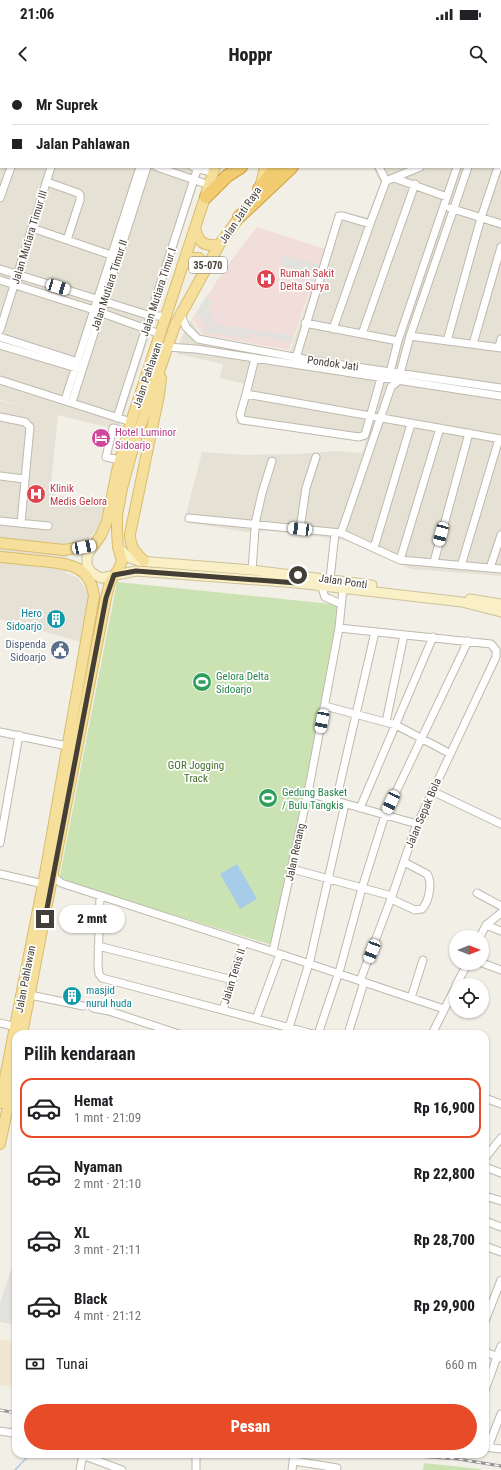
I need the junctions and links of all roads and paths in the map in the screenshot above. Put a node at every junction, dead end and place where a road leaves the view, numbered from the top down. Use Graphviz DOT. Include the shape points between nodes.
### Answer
graph roads {
  1 [pos="10,168"];
  2 [pos="51,168"];
  3 [pos="140,168"];
  4 [pos="147,168"];
  5 [pos="160,168"];
  6 [pos="196,168"];
  7 [pos="202,168"];
  8 [pos="239,168"];
  9 [pos="265,168"];
  10 [pos="275,168"];
  11 [pos="291,168"];
  12 [pos="380,168"];
  13 [pos="418,168"];
  14 [pos="457,168"];
  15 [pos="468,168"];
  16 [pos="498,168"];
  17 [pos="214,170"];
  18 [pos="394,178"];
  19 [pos="194,180"];
  20 [pos="386,181"];
  21 [pos="47,182"];
  22 [pos="209,184"];
  23 [pos="415,184"];
  24 [pos="259,189"];
  25 [pos="447,196"];
  26 [pos="206,197"];
  27 [pos="0,198"];
  28 [pos="444,206"];
  29 [pos="453,209"];
  30 [pos="239,217"];
  31 [pos="481,218"];
  32 [pos="370,224"];
  33 [pos="501,224"];
  34 [pos="32,228"];
  35 [pos="195,228"];
  36 [pos="67,240"];
  37 [pos="219,245"];
  38 [pos="501,247"];
  39 [pos="111,255"];
  40 [pos="182,266"];
  41 [pos="0,269"];
  42 [pos="203,274"];
  43 [pos="18,275"];
  44 [pos="0,280"];
  45 [pos="15,284"];
  46 [pos="101,301"];
  47 [pos="98,311"];
  48 [pos="180,313"];
  49 [pos="151,316"];
  50 [pos="165,316"];
  51 [pos="305,323"];
  52 [pos="147,328"];
  53 [pos="333,329"];
  54 [pos="0,330"];
  55 [pos="160,334"];
  56 [pos="362,334"];
  57 [pos="410,336"];
  58 [pos="0,337"];
  59 [pos="198,339"];
  60 [pos="501,339"];
  61 [pos="398,341"];
  62 [pos="447,341"];
  63 [pos="473,344"];
  64 [pos="0,345"];
  65 [pos="167,347"];
  66 [pos="196,348"];
  67 [pos="500,348"];
  68 [pos="164,358"];
  69 [pos="255,358"];
  70 [pos="296,358"];
  71 [pos="77,365"];
  72 [pos="400,373"];
  73 [pos="387,376"];
  74 [pos="0,380"];
  75 [pos="398,381"];
  76 [pos="391,388"];
  77 [pos="501,388"];
  78 [pos="246,394"];
  79 [pos="501,396"];
  80 [pos="69,401"];
  81 [pos="0,417"];
  82 [pos="372,417"];
  83 [pos="117,418"];
  84 [pos="381,418"];
  85 [pos="411,424"];
  86 [pos="129,427"];
  87 [pos="440,428"];
  88 [pos="468,433"];
  89 [pos="500,439"];
  90 [pos="316,457"];
  91 [pos="120,460"];
  92 [pos="272,461"];
  93 [pos="0,476"];
  94 [pos="23,479"];
  95 [pos="189,518"];
  96 [pos="0,521"];
  97 [pos="19,523"];
  98 [pos="48,526"];
  99 [pos="255,527"];
  100 [pos="300,529"];
  101 [pos="338,533"];
  102 [pos="501,535"];
  103 [pos="0,543"];
  104 [pos="94,545"];
  105 [pos="118,547"];
  106 [pos="374,548"];
  107 [pos="0,557"];
  108 [pos="400,560"];
  109 [pos="144,561"];
  110 [pos="434,562"];
  111 [pos="461,566"];
  112 [pos="490,568"];
  113 [pos="86,569"];
  114 [pos="501,569"];
  115 [pos="252,570"];
  116 [pos="114,575"];
  117 [pos="297,579"];
  118 [pos="330,579"];
  119 [pos="321,585"];
  120 [pos="343,588"];
  121 [pos="341,604"];
  122 [pos="501,604"];
  123 [pos="501,612"];
  124 [pos="339,628"];
  125 [pos="375,632"];
  126 [pos="404,635"];
  127 [pos="433,637"];
  128 [pos="468,641"];
  129 [pos="324,706"];
  130 [pos="356,713"];
  131 [pos="386,722"];
  132 [pos="396,725"];
  133 [pos="0,732"];
  134 [pos="19,735"];
  135 [pos="421,740"];
  136 [pos="67,746"];
  137 [pos="449,753"];
  138 [pos="432,791"];
  139 [pos="308,793"];
  140 [pos="336,801"];
  141 [pos="345,804"];
  142 [pos="360,808"];
  143 [pos="385,815"];
  144 [pos="417,824"];
  145 [pos="501,824"];
  146 [pos="1,827"];
  147 [pos="0,843"];
  148 [pos="404,862"];
  149 [pos="292,869"];
  150 [pos="0,874"];
  151 [pos="329,879"];
  152 [pos="49,883"];
  153 [pos="362,888"];
  154 [pos="477,893"];
  155 [pos="100,896"];
  156 [pos="392,898"];
  157 [pos="501,906"];
  158 [pos="501,913"];
  159 [pos="486,925"];
  160 [pos="484,930"];
  161 [pos="501,931"];
  162 [pos="244,942"];
  163 [pos="98,946"];
  164 [pos="277,952"];
  165 [pos="423,960"];
  166 [pos="309,963"];
  167 [pos="489,966"];
  168 [pos="501,970"];
  169 [pos="338,973"];
  170 [pos="233,980"];
  171 [pos="362,981"];
  172 [pos="30,995"];
  173 [pos="411,998"];
  174 [pos="449,999"];
  175 [pos="83,1006"];
  176 [pos="93,1008"];
  177 [pos="444,1009"];
  178 [pos="223,1010"];
  179 [pos="256,1019"];
  180 [pos="0,1023"];
  181 [pos="17,1030"];
  182 [pos="19,1030"];
  183 [pos="19,1030"];
  184 [pos="167,1030"];
  185 [pos="284,1030"];
  186 [pos="287,1030"];
  187 [pos="319,1030"];
  188 [pos="349,1030"];
  189 [pos="434,1030"];
  190 [pos="12,1074"];
  191 [pos="9,1085"];
  192 [pos="489,1100"];
  193 [pos="0,1103"];
  194 [pos="501,1104"];
  195 [pos="501,1138"];
  196 [pos="0,1144"];
  197 [pos="498,1146"];
  198 [pos="489,1154"];
  199 [pos="489,1168"];
  200 [pos="501,1173"];
  201 [pos="489,1197"];
  202 [pos="501,1201"];
  203 [pos="489,1222"];
  204 [pos="501,1227"];
  205 [pos="489,1250"];
  206 [pos="501,1252"];
  207 [pos="501,1280"];
  208 [pos="489,1311"];
  209 [pos="501,1346"];
  210 [pos="489,1353"];
  211 [pos="499,1357"];
  212 [pos="489,1381"];
  213 [pos="501,1414"];
  214 [pos="0,1431"];
  215 [pos="12,1433"];
  216 [pos="489,1442"];
  217 [pos="489,1447"];
  218 [pos="501,1449"];
  219 [pos="84,1458"];
  220 [pos="90,1458"];
  221 [pos="196,1458"];
  222 [pos="294,1458"];
  223 [pos="298,1458"];
  224 [pos="337,1468"];
  225 [pos="80,1470"];
  226 [pos="122,1470"];
  227 [pos="196,1470"];
  228 [pos="292,1470"];
  1 -- 27 [label="street"];
  2 -- 21 [label="street, Jalan Mutiara Timur III"];
  3 -- 39 [label="street, Jalan Mutiara Timur II"];
  4 -- 46 [label="street, Jalan Mutiara Timur II"];
  5 -- 19 [label="street"];
  6 -- 19 [label="street, Jalan Mutiara Timur I"];
  7 -- 17 [label="street"];
  8 -- 26 [label="highway" via="227,176"];
  9 -- 24 [label="main road, Jalan Jati Raya / 35-070"];
  10 -- 24 [label="highway"];
  11 -- 30 [label="highway"];
  12 -- 20 [label="street"];
  13 -- 18 [label="street"];
  14 -- 25 [label="street"];
  15 -- 29 [label="street"];
  16 -- 31 [label="street"];
  17 -- 22 [label="main road, 35-070"];
  18 -- 20 [label="street"];
  18 -- 23 [label="street"];
  19 -- 22 [label="street"];
  19 -- 49 [label="street, Jalan Mutiara Timur I"];
  20 -- 32 [label="street"];
  21 -- 34 [label="street, Jalan Mutiara Timur III"];
  21 -- 36 [label="street" via="80,195"];
  22 -- 26 [label="main road, 35-070"];
  23 -- 25 [label="street"];
  23 -- 56 [label="street"];
  24 -- 30 [label="main road, Jalan Jati Raya / 35-070"];
  25 -- 28 [label="street"];
  26 -- 35 [label="main road, 35-070"];
  28 -- 29 [label="street"];
  28 -- 61 [label="street"];
  29 -- 31 [label="street"];
  29 -- 57 [label="street"];
  30 -- 37 [label="main road, Jalan Jati Raya / 35-070"];
  31 -- 33 [label="street"];
  31 -- 62 [label="street"];
  32 -- 51 [label="street" via="339,216"];
  32 -- 53 [label="street"];
  34 -- 36 [label="street"];
  34 -- 43 [label="street, Jalan Mutiara Timur III"];
  35 -- 37 [label="main road" via="202,242 210,246"];
  35 -- 40 [label="main road, 35-070"];
  36 -- 39 [label="street"];
  37 -- 42 [label="main road, Jalan Jati Raya / 35-070"];
  38 -- 63 [label="street"];
  39 -- 46 [label="street, Jalan Mutiara Timur II"];
  40 -- 42 [label="main road" via="192,258 199,258"];
  40 -- 50 [label="main road, 35-070"];
  41 -- 43 [label="street"];
  42 -- 48 [label="main road, Jalan Jati Raya / 35-070"];
  43 -- 45 [label="street, Jalan Mutiara Timur III"];
  43 -- 46 [label="street"];
  44 -- 45 [label="street"];
  45 -- 47 [label="street"];
  45 -- 54 [label="street, Jalan Mutiara Timur III"];
  46 -- 47 [label="street, Jalan Mutiara Timur II"];
  46 -- 49 [label="street"];
  47 -- 52 [label="street"];
  47 -- 71 [label="street, Jalan Mutiara Timur II"];
  47 -- 80 [label="street, Jalan Mutiara Timur II"];
  48 -- 59 [label="street" via="182,321"];
  48 -- 65 [label="main road, Jalan Jati Raya / 35-070"];
  49 -- 50 [label="street"];
  49 -- 52 [label="street, Jalan Mutiara Timur I"];
  50 -- 55 [label="main road, 35-070"];
  51 -- 53 [label="street"];
  51 -- 70 [label="street"];
  52 -- 55 [label="street"];
  52 -- 83 [label="street, Jalan Mutiara Timur I"];
  53 -- 56 [label="street"];
  55 -- 86 [label="main road, Jalan Pahlawan"];
  56 -- 61 [label="street"];
  57 -- 62 [label="street"];
  57 -- 72 [label="street"];
  58 -- 71 [label="street"];
  59 -- 66 [label="street"];
  59 -- 70 [label="street, Pondok Jati"];
  60 -- 67 [label="street"];
  61 -- 73 [label="street"];
  62 -- 63 [label="street"];
  63 -- 67 [label="street"];
  64 -- 71 [label="street"];
  65 -- 66 [label="street, Pondok Jati"];
  65 -- 68 [label="main road, Jalan Pahlawan"];
  66 -- 69 [label="street, Pondok Jati"];
  68 -- 105 [label="main road, Jalan Pahlawan" via="122,488 117,515"];
  68 -- 109 [label="main road" via="159,395 130,534 133,551"];
  69 -- 73 [label="street, Pondok Jati"];
  69 -- 78 [label="street"];
  70 -- 73 [label="street, Pondok Jati"];
  71 -- 80 [label="street, Jalan Mutiara Timur II"];
  72 -- 73 [label="street, Pondok Jati"];
  72 -- 75 [label="street"];
  72 -- 77 [label="street, Pondok Jati"];
  73 -- 75 [label="street, Pondok Jati"];
  73 -- 76 [label="street"];
  73 -- 82 [label="street"];
  74 -- 80 [label="street"];
  75 -- 76 [label="street"];
  75 -- 79 [label="street, Pondok Jati"];
  76 -- 84 [label="street"];
  78 -- 82 [label="street"];
  78 -- 82 [label="street" via="240,415 242,420 359,437 365,435"];
  80 -- 83 [label="street"];
  81 -- 94 [label="street" via="25,422 30,427"];
  82 -- 84 [label="street"];
  83 -- 86 [label="street"];
  84 -- 85 [label="street"];
  84 -- 101 [label="street"];
  85 -- 87 [label="street"];
  85 -- 106 [label="street"];
  86 -- 91 [label="main road, Jalan Pahlawan"];
  86 -- 91 [label="street" via="113,428 106,457"];
  87 -- 88 [label="street"];
  87 -- 108 [label="street"];
  88 -- 89 [label="street"];
  88 -- 110 [label="street"];
  89 -- 111 [label="street"];
  90 -- 100 [label="street" via="306,488"];
  91 -- 104 [label="main road, Jalan Pahlawan" via="107,521 102,535"];
  92 -- 99 [label="street"];
  93 -- 94 [label="street"];
  94 -- 97 [label="street"];
  95 -- 99 [label="street"];
  96 -- 97 [label="street"];
  97 -- 98 [label="street"];
  99 -- 100 [label="street"];
  99 -- 115 [label="street"];
  100 -- 101 [label="street"];
  101 -- 106 [label="street"];
  101 -- 118 [label="street"];
  102 -- 112 [label="street"];
  103 -- 104 [label="main road" via="64,550"];
  104 -- 113 [label="main road, Jalan Pahlawan" via="87,556"];
  105 -- 109 [label="main road, Jalan Ponti" via="130,558"];
  105 -- 116 [label="main road, Jalan Pahlawan" via="122,561"];
  106 -- 108 [label="street"];
  107 -- 113 [label="main road" via="65,563"];
  108 -- 110 [label="street"];
  109 -- 115 [label="main road, Jalan Ponti"];
  110 -- 111 [label="street"];
  111 -- 112 [label="street"];
  112 -- 114 [label="street"];
  113 -- 116 [label="main road" via="105,578"];
  113 -- 136 [label="main road, Jalan Pahlawan" via="94,596"];
  115 -- 117 [label="main road, Jalan Ponti"];
  116 -- 117 [label="main road, Jalan Ponti" via="136,571"];
  116 -- 152 [label="main road, Jalan Pahlawan" via="106,598"];
  117 -- 118 [label="main road, Jalan Ponti"];
  117 -- 119 [label="main road, Jalan Ponti"];
  118 -- 122 [label="main road, Jalan Ponti"];
  119 -- 120 [label="main road, Jalan Ponti"];
  119 -- 121 [label="street" via="325,597"];
  120 -- 121 [label="street, Jalan Renang"];
  120 -- 123 [label="main road, Jalan Ponti" via="462,602"];
  121 -- 124 [label="street, Jalan Renang"];
  124 -- 125 [label="street"];
  124 -- 129 [label="street, Jalan Renang"];
  125 -- 126 [label="street"];
  125 -- 130 [label="street"];
  126 -- 127 [label="street"];
  126 -- 131 [label="street"];
  127 -- 128 [label="street"];
  127 -- 132 [label="street"];
  128 -- 135 [label="street"];
  128 -- 137 [label="street, Jalan Sepak Bola" via="492,644 496,650 496,657"];
  129 -- 130 [label="street"];
  129 -- 139 [label="street, Jalan Renang"];
  130 -- 131 [label="street"];
  130 -- 140 [label="street"];
  131 -- 132 [label="street"];
  132 -- 135 [label="street"];
  132 -- 142 [label="street"];
  133 -- 134 [label="street"];
  134 -- 136 [label="street"];
  134 -- 146 [label="street"];
  135 -- 137 [label="street"];
  135 -- 143 [label="street"];
  136 -- 152 [label="main road, Jalan Pahlawan"];
  137 -- 138 [label="street, Jalan Sepak Bola"];
  138 -- 144 [label="street, Jalan Sepak Bola"];
  138 -- 145 [label="street"];
  139 -- 140 [label="street"];
  139 -- 149 [label="street, Jalan Renang"];
  140 -- 141 [label="street"];
  141 -- 142 [label="street"];
  141 -- 151 [label="street"];
  142 -- 143 [label="street"];
  143 -- 144 [label="street"];
  143 -- 153 [label="street"];
  144 -- 148 [label="street, Jalan Sepak Bola"];
  146 -- 147 [label="street"];
  148 -- 156 [label="street, Jalan Sepak Bola"];
  148 -- 156 [label="street" via="429,877 425,906 415,910"];
  149 -- 151 [label="street"];
  149 -- 164 [label="street, Jalan Renang"];
  150 -- 152 [label="street"];
  151 -- 153 [label="street"];
  151 -- 166 [label="street"];
  152 -- 155 [label="street"];
  152 -- 172 [label="main road, Jalan Pahlawan"];
  152 -- 182 [label="main road, Jalan Pahlawan"];
  153 -- 156 [label="street"];
  153 -- 169 [label="street"];
  154 -- 157 [label="street"];
  155 -- 162 [label="street"];
  155 -- 163 [label="street"];
  156 -- 171 [label="street, Jalan Sepak Bola"];
  158 -- 159 [label="street"];
  159 -- 160 [label="street"];
  159 -- 161 [label="street"];
  162 -- 164 [label="street"];
  162 -- 170 [label="street, Jalan Tenis II"];
  163 -- 170 [label="street"];
  163 -- 178 [label="street" via="99,974 102,978"];
  164 -- 166 [label="street"];
  164 -- 179 [label="street, Jalan Renang"];
  165 -- 173 [label="street"];
  166 -- 169 [label="street"];
  166 -- 186 [label="street"];
  167 -- 168 [label="street"];
  169 -- 171 [label="street"];
  169 -- 187 [label="street"];
  170 -- 178 [label="street, Jalan Tenis II"];
  171 -- 173 [label="street"];
  171 -- 188 [label="street, Jalan Sepak Bola"];
  172 -- 175 [label="street"];
  172 -- 183 [label="main road, Jalan Pahlawan"];
  173 -- 177 [label="street"];
  174 -- 177 [label="street"];
  176 -- 184 [label="street"];
  177 -- 189 [label="street"];
  178 -- 179 [label="street"];
  179 -- 185 [label="street"];
  180 -- 181 [label="street"];
  190 -- 191 [label="main road, Jalan Pahlawan"];
  191 -- 193 [label="main road, Jalan Pahlawan"];
  191 -- 196 [label="main road, Jalan Pahlawan"];
  192 -- 194 [label="street"];
  195 -- 197 [label="street"];
  197 -- 198 [label="street"];
  199 -- 200 [label="street"];
  201 -- 202 [label="street"];
  203 -- 204 [label="street"];
  205 -- 206 [label="street"];
  207 -- 208 [label="street"];
  209 -- 211 [label="street"];
  210 -- 211 [label="street"];
  211 -- 212 [label="street"];
  213 -- 216 [label="street"];
  214 -- 215 [label="street"];
  217 -- 218 [label="street"];
  219 -- 225 [label="street"];
  220 -- 226 [label="street"];
  221 -- 227 [label="street"];
  222 -- 228 [label="street"];
  223 -- 224 [label="street"];
}
